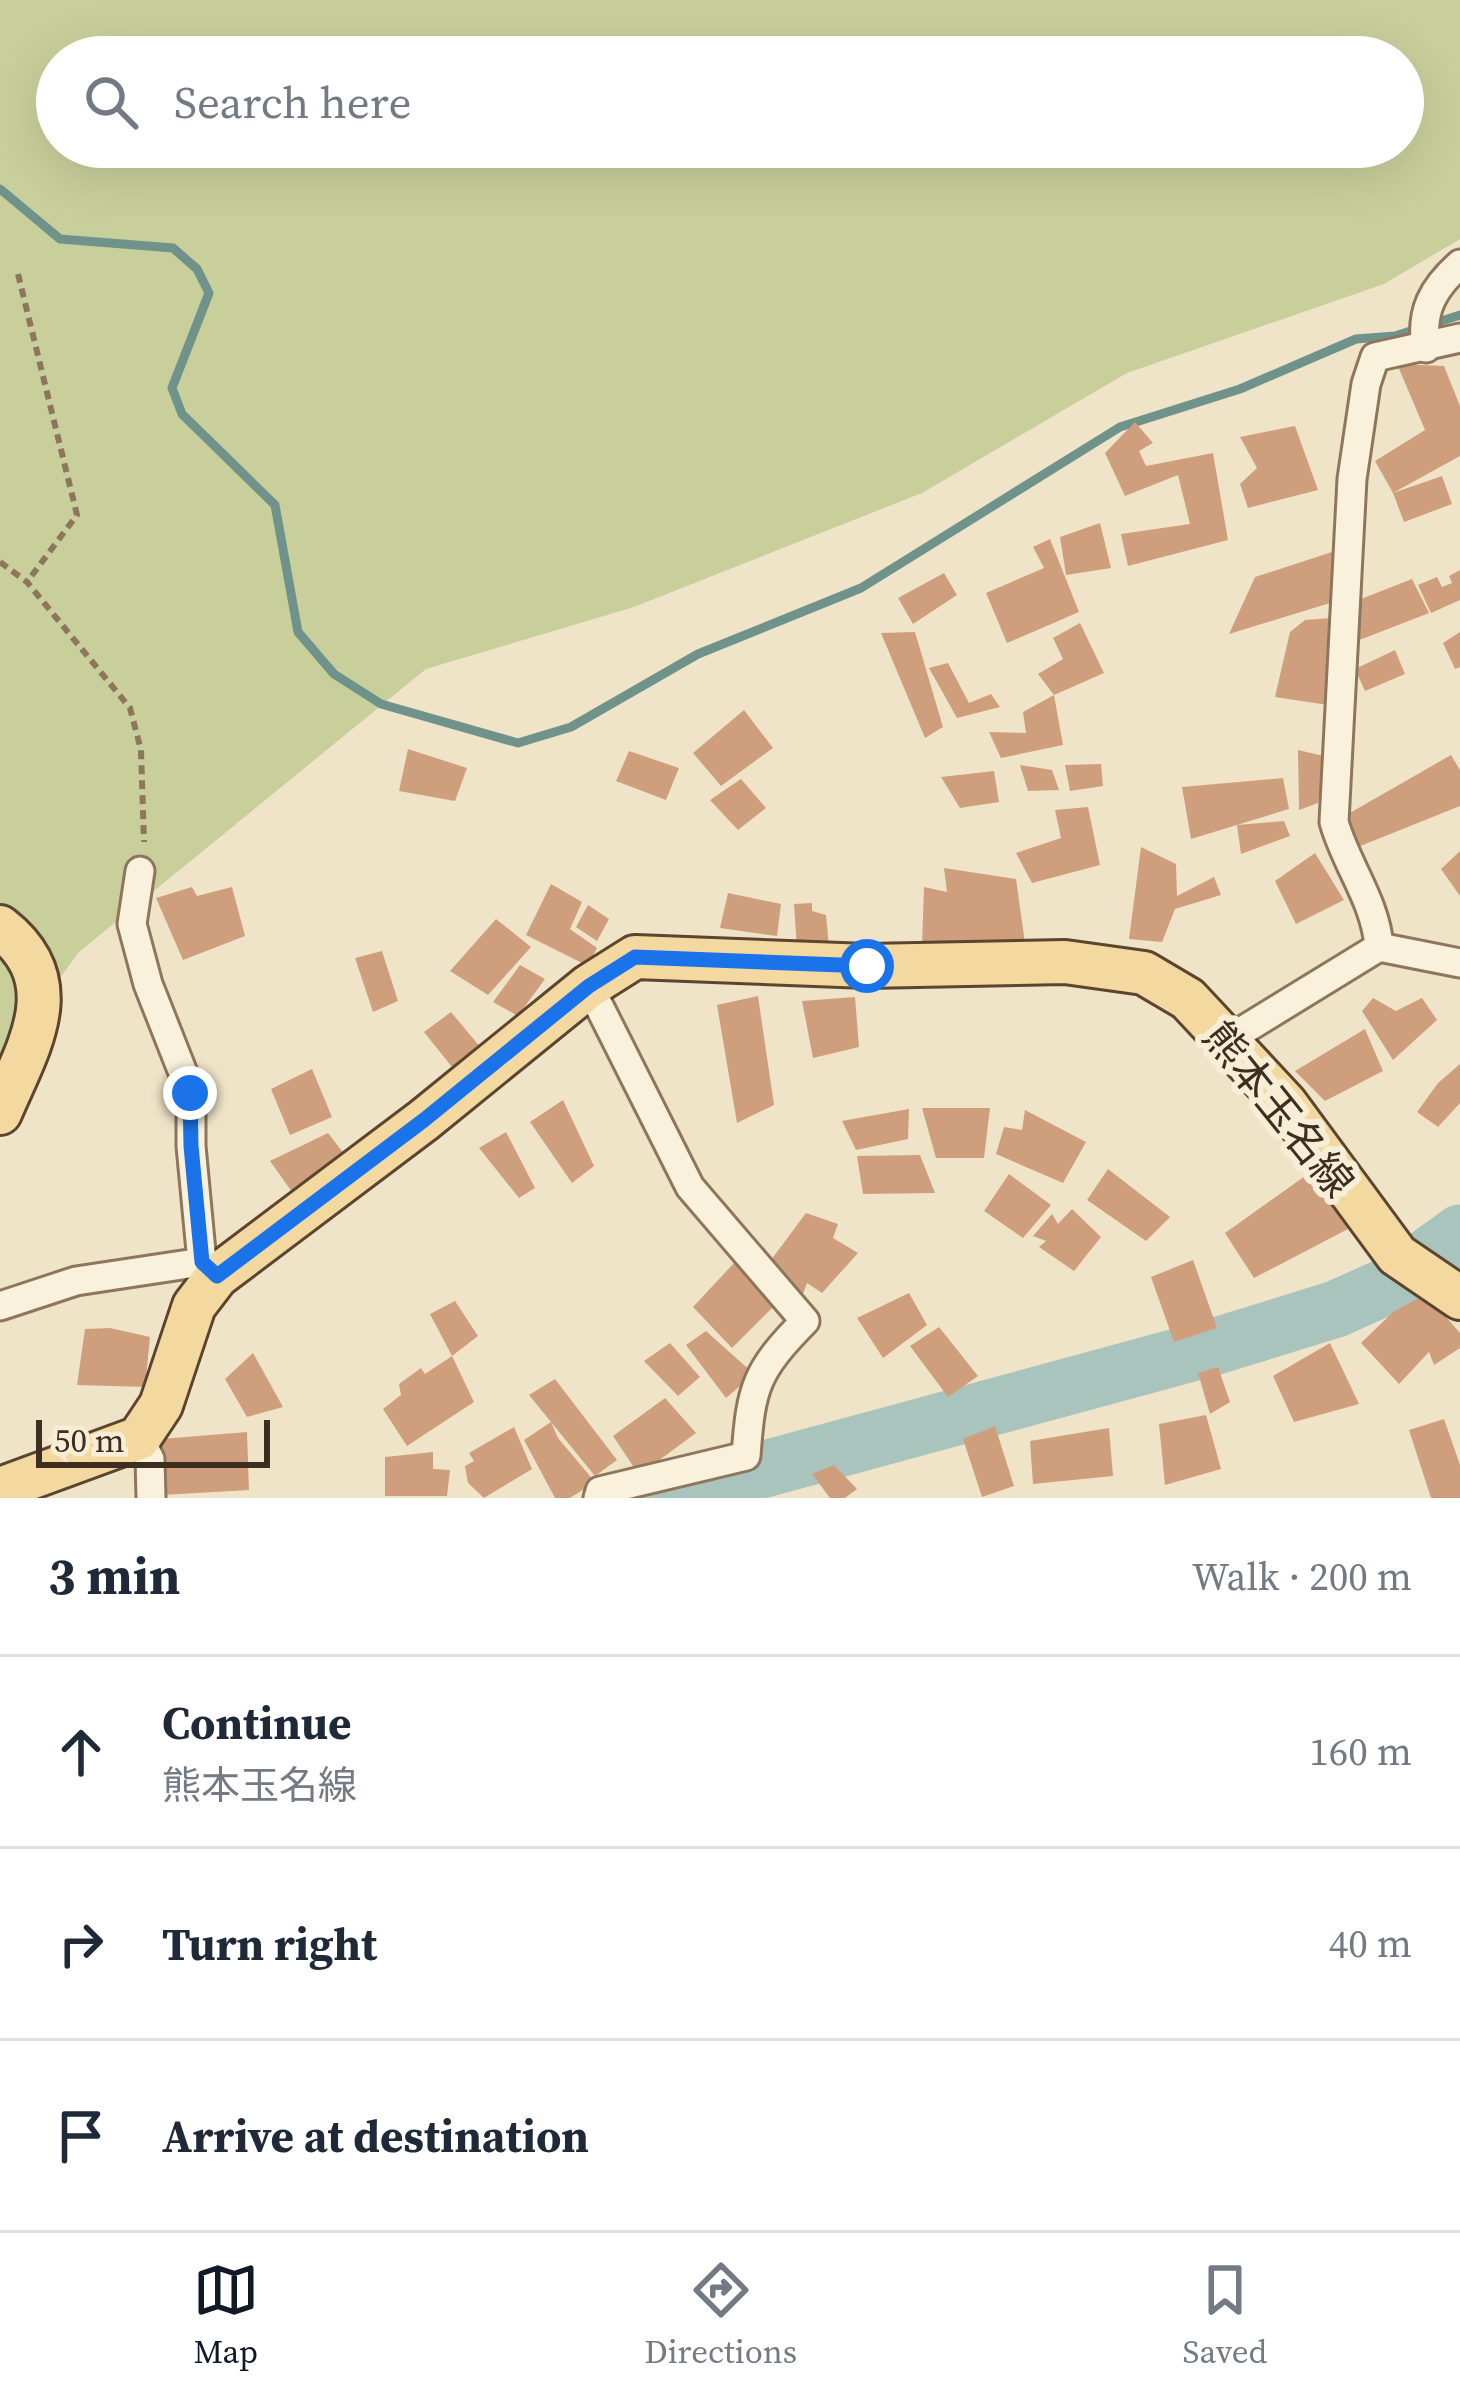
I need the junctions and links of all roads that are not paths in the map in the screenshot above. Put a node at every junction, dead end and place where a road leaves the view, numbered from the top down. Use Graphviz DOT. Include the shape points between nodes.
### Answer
graph roads {
  1 [pos="1460,264"];
  2 [pos="1425,332"];
  3 [pos="1460,338"];
  4 [pos="140,871"];
  5 [pos="0,927"];
  6 [pos="1378,946"];
  7 [pos="1460,963"];
  8 [pos="589,986"];
  9 [pos="1229,1039"];
  10 [pos="0,1114"];
  11 [pos="209,1269"];
  12 [pos="1452,1281"];
  13 [pos="0,1306"];
  14 [pos="139,1438"];
  15 [pos="0,1490"];
  16 [pos="150,1495"];
  17 [pos="598,1498"];
  1 -- 2 [label="street" via="1437,284"];
  2 -- 3 [label="street"];
  2 -- 6 [label="street" via="1375,356 1352,479 1334,822 1377,921"];
  4 -- 11 [label="street" via="132,924 190,1093"];
  5 -- 10 [label="main road" via="35,966 41,995"];
  6 -- 7 [label="street"];
  6 -- 9 [label="street"];
  8 -- 9 [label="main road, 熊本玉名線" via="635,957 867,966 1065,962 1144,973 1188,999"];
  8 -- 11 [label="main road, 熊本玉名線" via="424,1120"];
  8 -- 17 [label="street" via="690,1187 805,1321 767,1360 750,1400 746,1456 599,1491"];
  9 -- 12 [label="main road, 熊本玉名線" via="1396,1256"];
  11 -- 13 [label="street" via="76,1281"];
  11 -- 14 [label="main road, 熊本玉名線" via="161,1405"];
  14 -- 15 [label="main road"];
  14 -- 16 [label="street" via="150,1459"];
}
